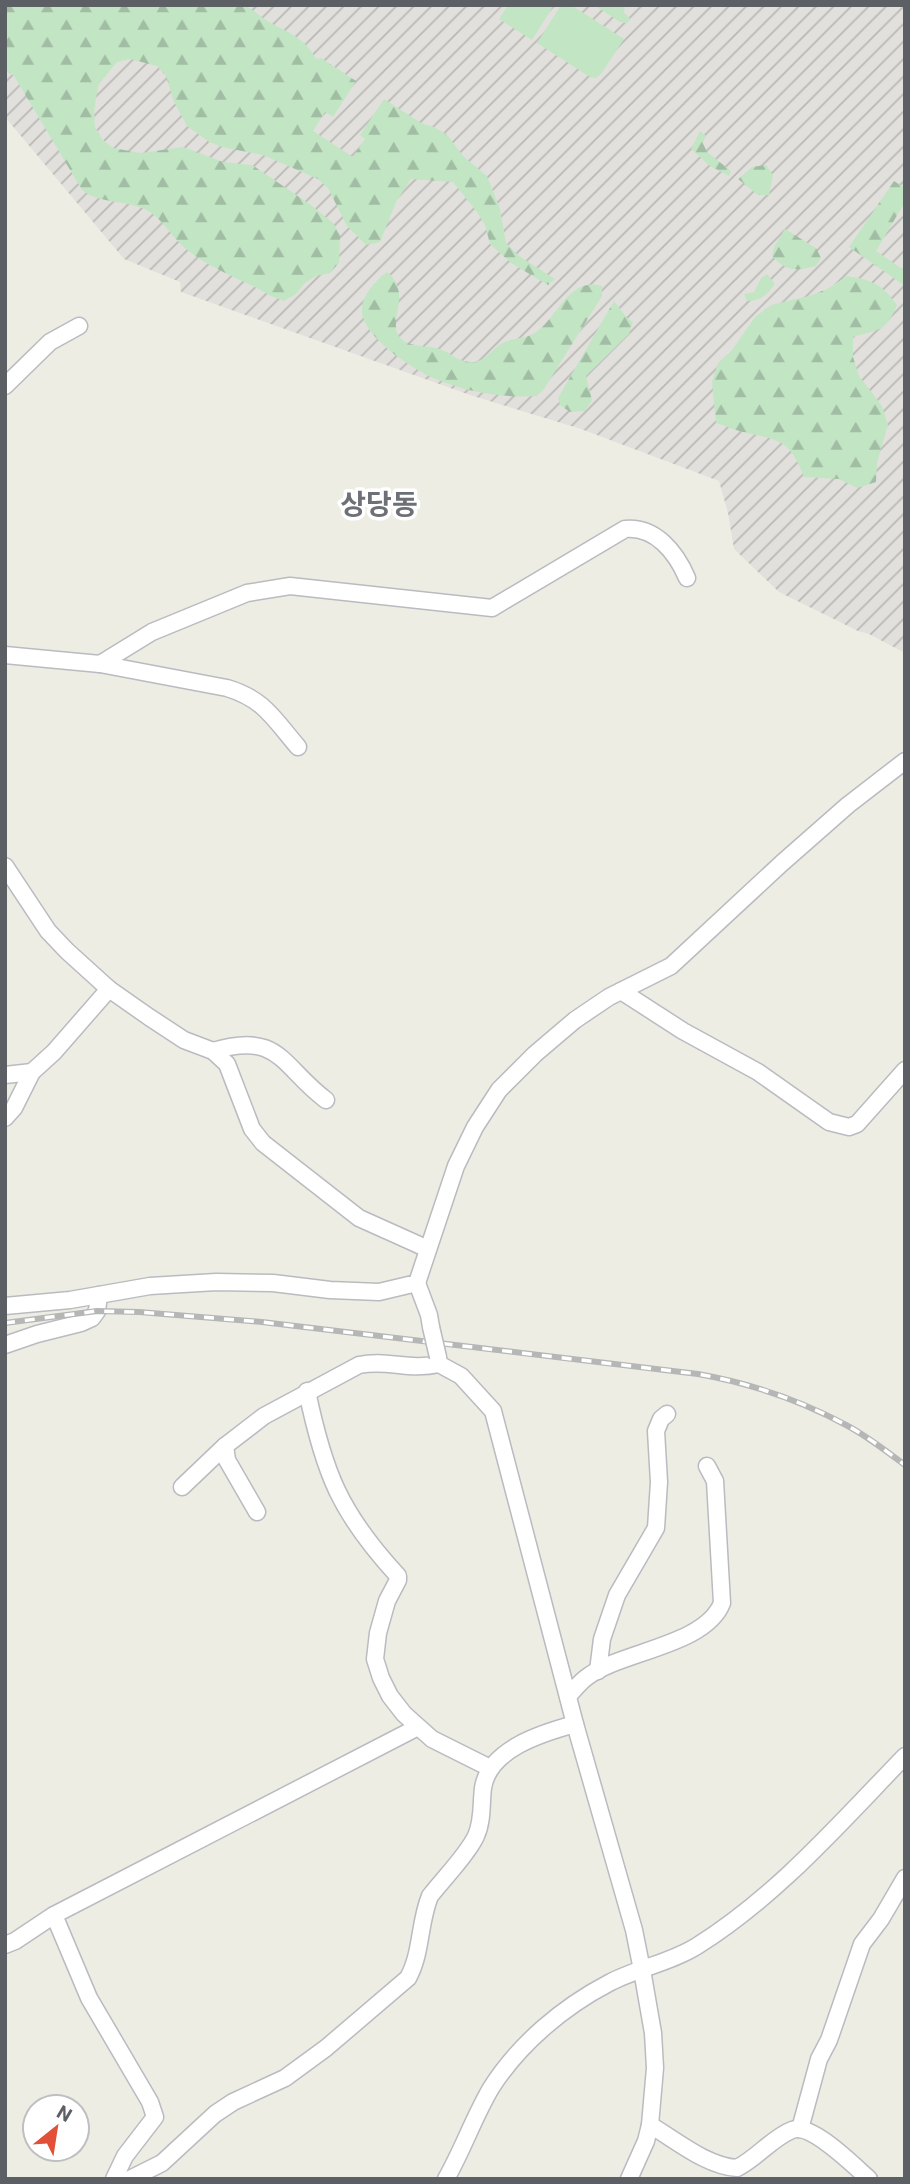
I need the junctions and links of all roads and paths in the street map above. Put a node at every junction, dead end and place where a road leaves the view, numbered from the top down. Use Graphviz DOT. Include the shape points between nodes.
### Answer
graph roads {
  1 [pos="79,326"];
  2 [pos="5,386"];
  3 [pos="687,578"];
  4 [pos="5,655"];
  5 [pos="100,664"];
  6 [pos="298,747"];
  7 [pos="905,761"];
  8 [pos="5,866"];
  9 [pos="109,989"];
  10 [pos="621,991"];
  11 [pos="212,1051"];
  12 [pos="905,1070"];
  13 [pos="32,1072"];
  14 [pos="5,1075"];
  15 [pos="326,1100"];
  16 [pos="5,1118"];
  17 [pos="428,1249"];
  18 [pos="417,1283"];
  19 [pos="99,1295"];
  20 [pos="5,1306"];
  21 [pos="5,1345"];
  22 [pos="438,1360"];
  23 [pos="307,1391"];
  24 [pos="667,1414"];
  25 [pos="225,1446"];
  26 [pos="707,1466"];
  27 [pos="182,1488"];
  28 [pos="257,1512"];
  29 [pos="598,1671"];
  30 [pos="568,1696"];
  31 [pos="575,1724"];
  32 [pos="418,1727"];
  33 [pos="905,1756"];
  34 [pos="490,1768"];
  35 [pos="905,1878"];
  36 [pos="54,1915"];
  37 [pos="5,1945"];
  38 [pos="642,1970"];
  39 [pos="650,2125"];
  40 [pos="800,2129"];
  41 [pos="114,2179"];
  42 [pos="130,2179"];
  43 [pos="446,2179"];
  44 [pos="629,2179"];
  45 [pos="869,2179"];
  1 -- 2 [label="street" via="50,342"];
  3 -- 5 [label="street" via="680,562 658,538 642,529 625,529 492,608 322,588 265,589 152,632"];
  4 -- 5 [label="street"];
  5 -- 6 [label="street" via="243,692 270,710"];
  7 -- 10 [label="street" via="829,821 671,966"];
  8 -- 9 [label="street" via="48,931"];
  9 -- 11 [label="street" via="184,1040"];
  9 -- 13 [label="street"];
  10 -- 12 [label="street" via="748,1066 830,1122 849,1127 858,1124"];
  10 -- 17 [label="street" via="565,1029 499,1090 456,1167"];
  11 -- 15 [label="street" via="232,1045 264,1047"];
  11 -- 17 [label="street" via="227,1064 252,1129 263,1143 359,1219"];
  13 -- 14 [label="street"];
  13 -- 16 [label="street"];
  17 -- 18 [label="street"];
  18 -- 19 [label="street" via="379,1292 216,1282"];
  18 -- 22 [label="street, bridge"];
  19 -- 20 [label="street"];
  19 -- 21 [label="street" via="97,1311 81,1324"];
  22 -- 23 [label="street" via="423,1368 376,1362 359,1365"];
  22 -- 30 [label="street" via="461,1376 494,1411"];
  23 -- 25 [label="street"];
  23 -- 32 [label="street" via="327,1473 349,1517 398,1576 378,1633 375,1659 390,1696"];
  24 -- 29 [label="street" via="656,1431 656,1528 617,1595 602,1639"];
  25 -- 27 [label="street"];
  25 -- 28 [label="street" via="227,1460"];
  26 -- 29 [label="street" via="715,1481 722,1603 718,1613 670,1644"];
  29 -- 30 [label="street"];
  30 -- 31 [label="street"];
  31 -- 34 [label="street" via="548,1731 500,1756"];
  31 -- 38 [label="street"];
  32 -- 34 [label="street" via="432,1739"];
  32 -- 36 [label="street"];
  33 -- 38 [label="street" via="775,1886 696,1947"];
  34 -- 42 [label="street" via="476,1837 430,1896 408,1978 285,2078 233,2102 162,2163"];
  35 -- 40 [label="street" via="862,1944 830,2040 819,2059"];
  36 -- 37 [label="street"];
  36 -- 41 [label="street" via="89,1998 155,2117 125,2156"];
  38 -- 39 [label="street" via="655,2068"];
  38 -- 43 [label="street" via="610,1982 565,2010 535,2036 492,2088"];
  39 -- 40 [label="street" via="708,2160 737,2168 793,2129"];
  39 -- 44 [label="street"];
  40 -- 45 [label="street" via="816,2134"];
}
